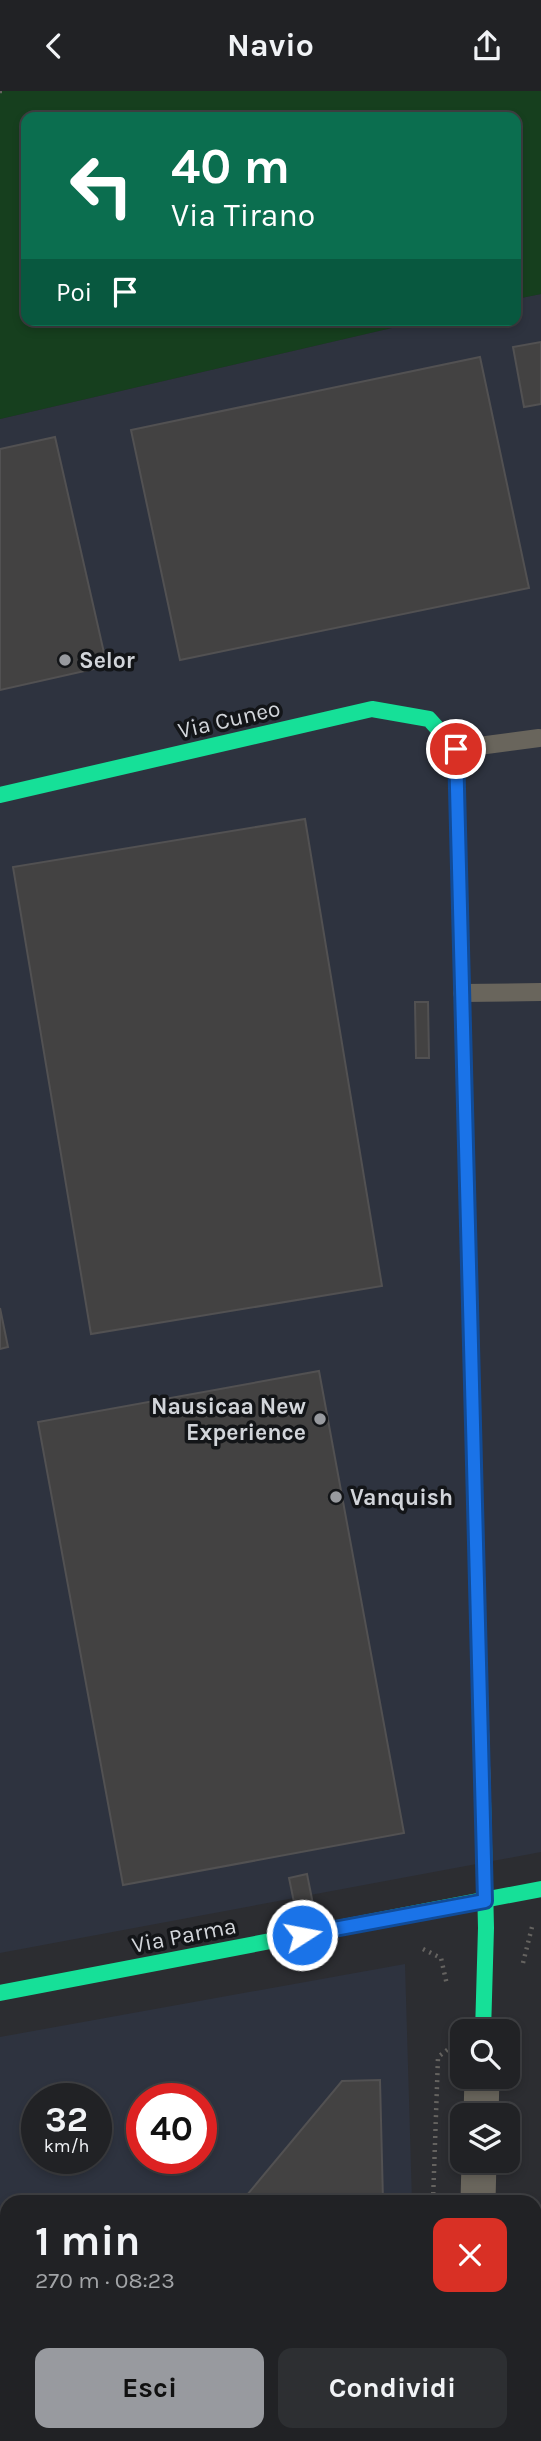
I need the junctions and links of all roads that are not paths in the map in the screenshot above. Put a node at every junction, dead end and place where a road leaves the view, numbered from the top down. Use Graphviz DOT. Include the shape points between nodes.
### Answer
graph roads {
  1 [pos="539,738"];
  2 [pos="456,749"];
  3 [pos="0,795"];
  4 [pos="541,992"];
  5 [pos="462,993"];
  6 [pos="541,1889"];
  7 [pos="485,1901"];
  8 [pos="0,1993"];
  9 [pos="483,2019"];
  10 [pos="479,2173"];
  11 [pos="478,2195"];
  1 -- 2 [label="lane"];
  2 -- 3 [label="street, Via Cuneo" via="429,719 373,709"];
  2 -- 5 [label="street"];
  4 -- 5 [label="lane"];
  5 -- 7 [label="street"];
  6 -- 7 [label="street, Via Parma"];
  7 -- 8 [label="street, Via Parma"];
  7 -- 9 [label="street"];
  10 -- 11 [label="street"];
}
